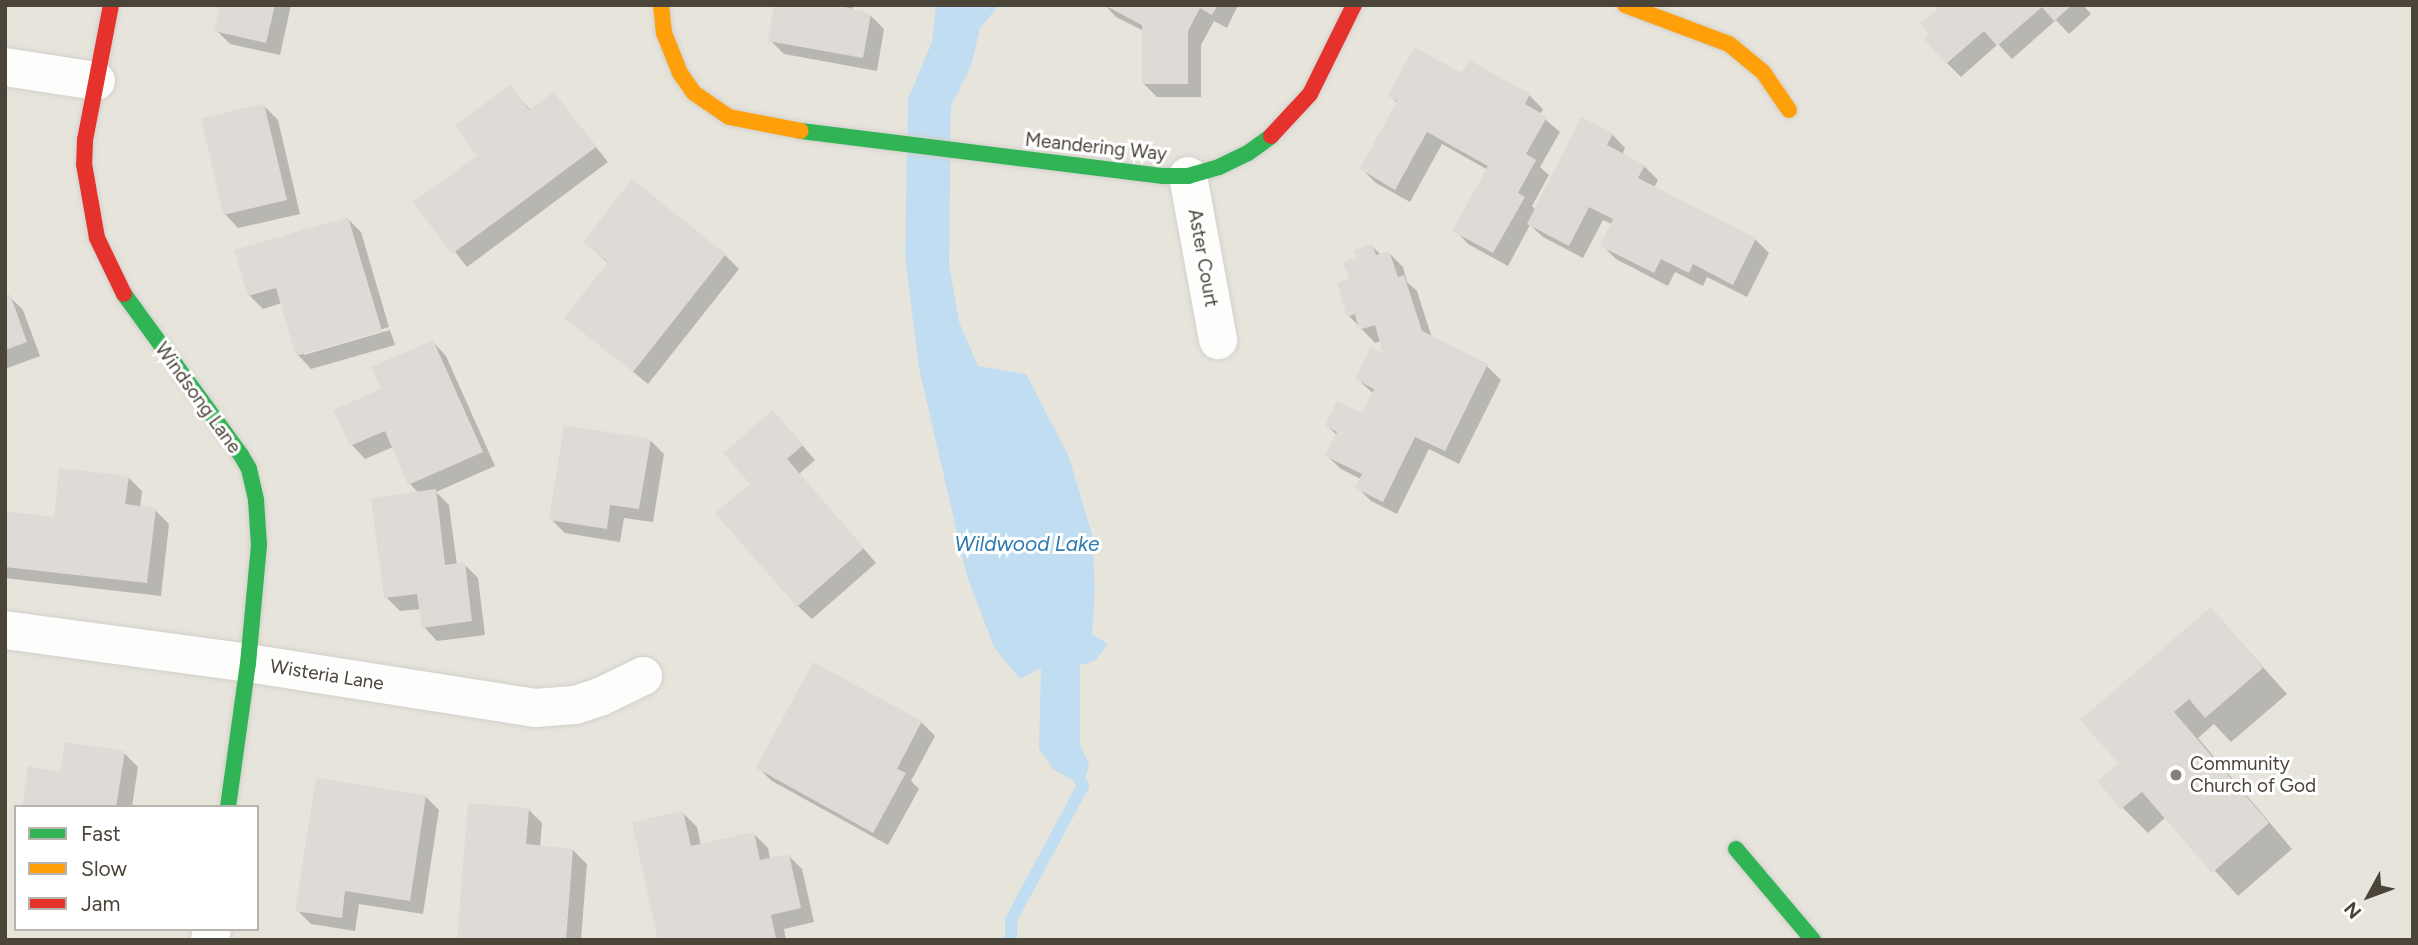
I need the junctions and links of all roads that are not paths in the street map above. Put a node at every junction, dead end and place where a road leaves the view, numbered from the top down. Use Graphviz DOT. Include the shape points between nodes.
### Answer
graph roads {
  1 [pos="111,5"];
  2 [pos="661,5"];
  3 [pos="1354,5"];
  4 [pos="1625,5"];
  5 [pos="5,67"];
  6 [pos="96,81"];
  7 [pos="1789,110"];
  8 [pos="1188,176"];
  9 [pos="1218,340"];
  10 [pos="5,630"];
  11 [pos="248,663"];
  12 [pos="643,676"];
  13 [pos="229,805"];
  14 [pos="1736,849"];
  15 [pos="1813,940"];
  1 -- 6 [label="street, Windsong Lane"];
  2 -- 8 [label="street, Meandering Way" via="671,54 694,93 719,111 753,124 1136,175"];
  3 -- 8 [label="street, Meandering Way" via="1323,70 1295,114 1248,153"];
  4 -- 7 [label="street" via="1729,44 1763,72"];
  5 -- 6 [label="street"];
  6 -- 11 [label="street, Windsong Lane" via="84,164 97,239 117,285 241,455 253,485 259,545"];
  8 -- 9 [label="street, Aster Court"];
  10 -- 11 [label="street, Wisteria Lane"];
  11 -- 12 [label="street, Wisteria Lane" via="535,708 575,705"];
  11 -- 13 [label="street, Windsong Lane"];
  14 -- 15 [label="street"];
}
